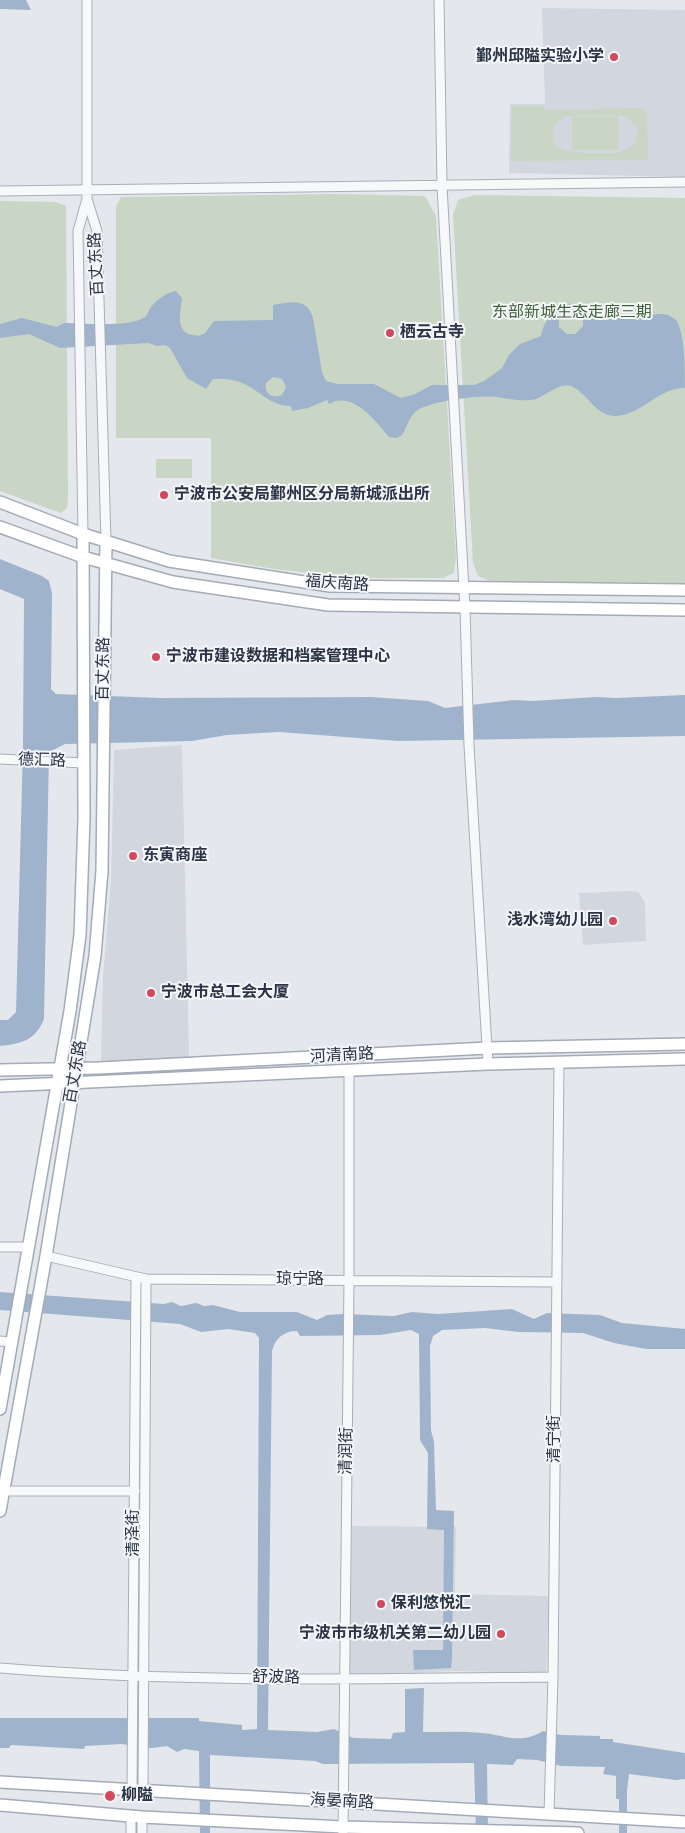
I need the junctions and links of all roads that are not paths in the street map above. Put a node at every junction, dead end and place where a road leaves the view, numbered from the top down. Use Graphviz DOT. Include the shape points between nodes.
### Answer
graph roads {
  1 [pos="87,0"];
  2 [pos="439,0"];
  3 [pos="685,182"];
  4 [pos="442,186"];
  5 [pos="0,191"];
  6 [pos="87,194"];
  7 [pos="0,502"];
  8 [pos="0,527"];
  9 [pos="83,534"];
  10 [pos="106,542"];
  11 [pos="83,557"];
  12 [pos="105,564"];
  13 [pos="463,587"];
  14 [pos="685,590"];
  15 [pos="464,608"];
  16 [pos="685,610"];
  17 [pos="0,759"];
  18 [pos="84,763"];
  19 [pos="685,1044"];
  20 [pos="487,1048"];
  21 [pos="685,1059"];
  22 [pos="559,1063"];
  23 [pos="488,1064"];
  24 [pos="77,1068"];
  25 [pos="59,1069"];
  26 [pos="0,1070"];
  27 [pos="349,1070"];
  28 [pos="75,1083"];
  29 [pos="56,1084"];
  30 [pos="0,1086"];
  31 [pos="29,1247"];
  32 [pos="0,1248"];
  33 [pos="46,1256"];
  34 [pos="136,1277"];
  35 [pos="146,1279"];
  36 [pos="349,1280"];
  37 [pos="556,1282"];
  38 [pos="6,1341"];
  39 [pos="0,1409"];
  40 [pos="4,1491"];
  41 [pos="135,1491"];
  42 [pos="0,1511"];
  43 [pos="0,1668"];
  44 [pos="138,1676"];
  45 [pos="553,1677"];
  46 [pos="345,1680"];
  47 [pos="0,1782"];
  48 [pos="138,1790"];
  49 [pos="344,1802"];
  50 [pos="0,1805"];
  51 [pos="548,1814"];
  52 [pos="136,1817"];
  53 [pos="685,1822"];
  54 [pos="343,1830"];
  55 [pos="550,1832"];
  56 [pos="131,1833"];
  57 [pos="142,1833"];
  58 [pos="578,1833"];
  1 -- 6 [label="street"];
  2 -- 4 [label="street"];
  3 -- 4 [label="street"];
  4 -- 6 [label="street"];
  4 -- 13 [label="street"];
  5 -- 6 [label="street"];
  6 -- 9 [label="street, 百丈东路" via="78,231"];
  6 -- 10 [label="street, 百丈东路" via="97,231"];
  7 -- 9 [label="main road, 福庆南路"];
  8 -- 11 [label="main road, 福庆南路"];
  9 -- 10 [label="main road, 福庆南路"];
  9 -- 11 [label="main road, 百丈东路"];
  10 -- 12 [label="main road, 百丈东路"];
  10 -- 13 [label="main road, 福庆南路" via="169,561 330,586"];
  11 -- 12 [label="main road, 福庆南路"];
  11 -- 18 [label="main road, 百丈东路"];
  12 -- 15 [label="main road, 福庆南路" via="174,582 328,605"];
  12 -- 24 [label="main road, 百丈东路" via="99,914"];
  13 -- 14 [label="main road, 福庆南路"];
  13 -- 15 [label="street"];
  15 -- 16 [label="main road, 福庆南路"];
  15 -- 20 [label="street"];
  17 -- 18 [label="street, 德汇路"];
  18 -- 25 [label="main road, 百丈东路" via="82,912"];
  19 -- 20 [label="main road, 河清南路"];
  20 -- 23 [label="street"];
  20 -- 24 [label="main road, 河清南路"];
  21 -- 22 [label="main road, 河清南路"];
  22 -- 23 [label="main road, 河清南路"];
  22 -- 37 [label="street, 清宁街"];
  23 -- 27 [label="main road, 河清南路"];
  24 -- 25 [label="main road, 河清南路"];
  24 -- 28 [label="main road, 百丈东路"];
  25 -- 26 [label="main road, 河清南路"];
  25 -- 29 [label="main road, 百丈东路"];
  27 -- 28 [label="main road, 河清南路"];
  27 -- 36 [label="street, 清润街"];
  28 -- 29 [label="main road, 河清南路"];
  28 -- 33 [label="main road, 百丈东路"];
  29 -- 30 [label="main road, 河清南路"];
  29 -- 31 [label="main road, 百丈东路"];
  31 -- 32 [label="street"];
  31 -- 38 [label="main road, 百丈东路"];
  33 -- 34 [label="street, 琼宁路"];
  33 -- 40 [label="main road, 百丈东路"];
  34 -- 35 [label="street, 琼宁路"];
  34 -- 41 [label="street, 清泽街"];
  35 -- 36 [label="street, 琼宁路"];
  35 -- 44 [label="street, 清泽街"];
  36 -- 37 [label="street, 琼宁路"];
  36 -- 46 [label="street, 清润街"];
  37 -- 45 [label="street, 清宁街"];
  38 -- 39 [label="main road, 百丈东路"];
  40 -- 41 [label="street"];
  40 -- 42 [label="main road, 百丈东路"];
  41 -- 44 [label="street, 清泽街"];
  43 -- 44 [label="street, 舒波路"];
  44 -- 46 [label="street, 舒波路"];
  44 -- 48 [label="street, 清泽街"];
  45 -- 46 [label="street, 舒波路"];
  45 -- 51 [label="street, 清宁街"];
  46 -- 49 [label="street, 清润街"];
  47 -- 48 [label="main road, 海晏南路"];
  48 -- 49 [label="main road, 海晏南路"];
  49 -- 51 [label="main road, 海晏南路"];
  49 -- 54 [label="street, 清润街"];
  50 -- 52 [label="main road, 海晏南路"];
  51 -- 53 [label="main road, 海晏南路"];
  52 -- 54 [label="main road, 海晏南路"];
  52 -- 56 [label="street"];
  52 -- 57 [label="street"];
  54 -- 55 [label="main road, 海晏南路"];
  55 -- 58 [label="main road, 海晏南路"];
}
